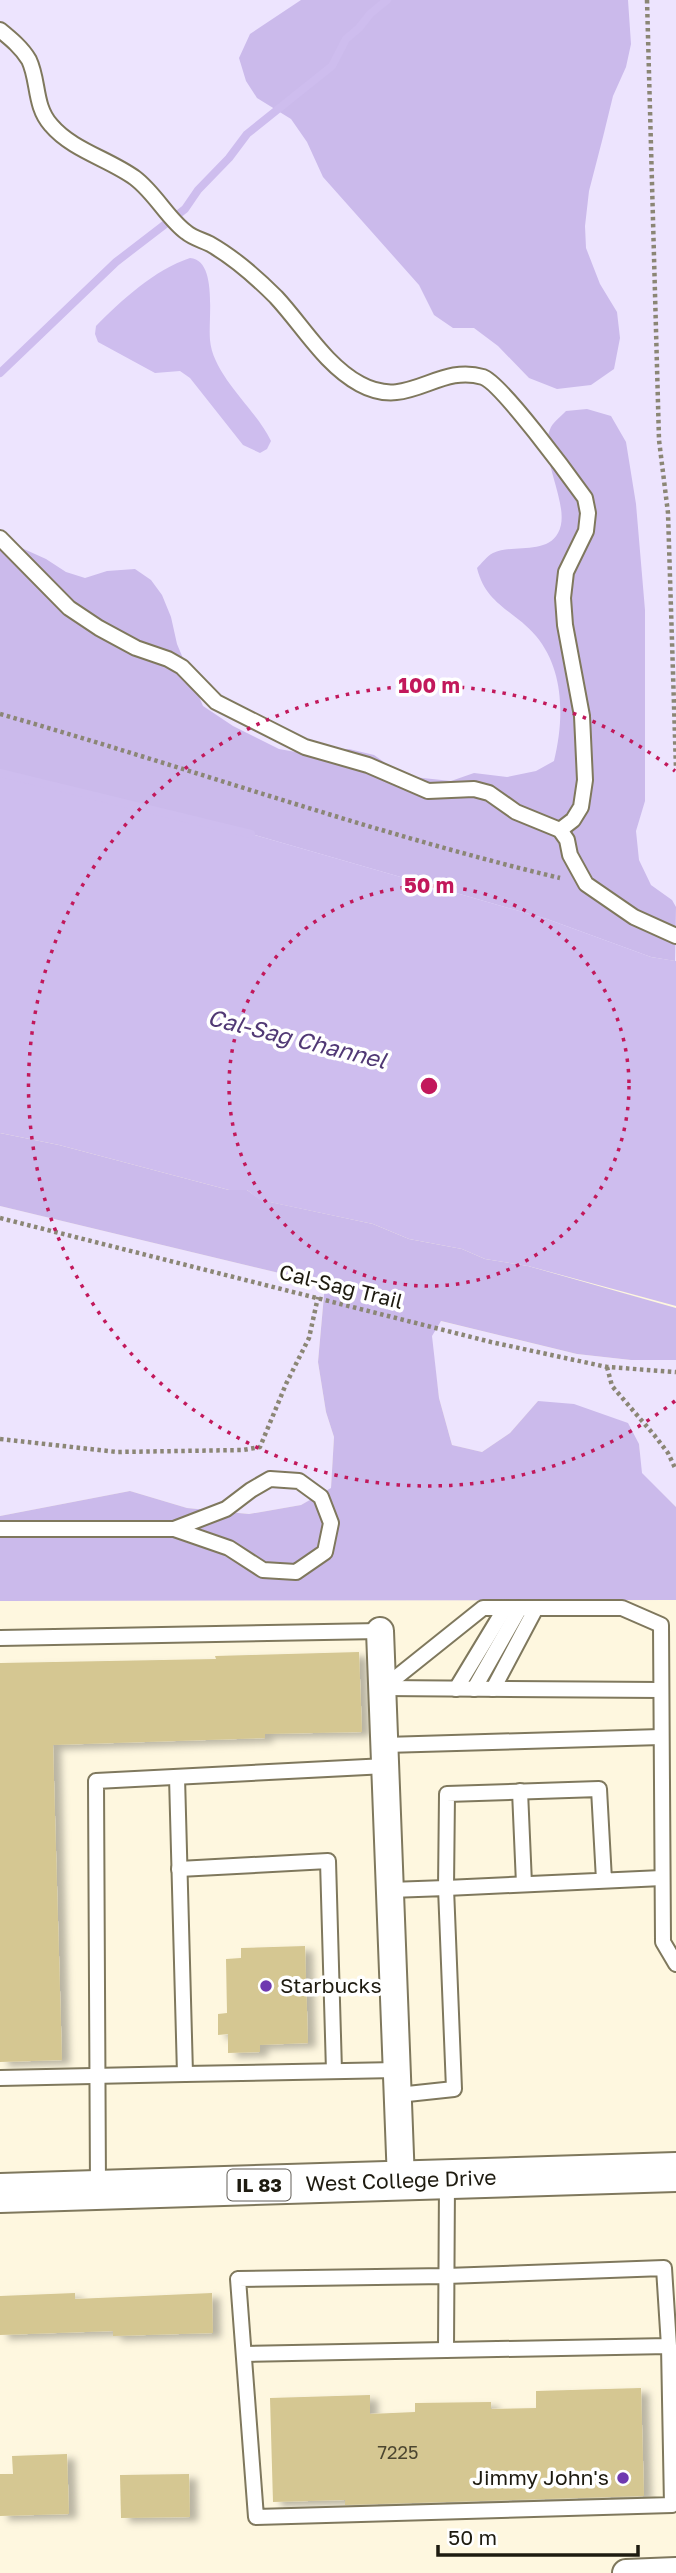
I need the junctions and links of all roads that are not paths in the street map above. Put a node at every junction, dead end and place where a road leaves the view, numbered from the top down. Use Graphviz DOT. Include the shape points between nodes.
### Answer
graph roads {
  1 [pos="0,30"];
  2 [pos="0,538"];
  3 [pos="560,830"];
  4 [pos="676,936"];
  5 [pos="0,1529"];
  6 [pos="174,1529"];
  7 [pos="513,1608"];
  8 [pos="536,1608"];
  9 [pos="380,1632"];
  10 [pos="0,1638"];
  11 [pos="383,1688"];
  12 [pos="456,1689"];
  13 [pos="474,1689"];
  14 [pos="493,1689"];
  15 [pos="661,1690"];
  16 [pos="662,1737"];
  17 [pos="385,1756"];
  18 [pos="177,1777"];
  19 [pos="520,1791"];
  20 [pos="179,1868"];
  21 [pos="662,1878"];
  22 [pos="604,1881"];
  23 [pos="524,1885"];
  24 [pos="446,1888"];
  25 [pos="390,1890"];
  26 [pos="676,1964"];
  27 [pos="334,2071"];
  28 [pos="185,2074"];
  29 [pos="98,2076"];
  30 [pos="0,2078"];
  31 [pos="398,2082"];
  32 [pos="676,2172"];
  33 [pos="447,2180"];
  34 [pos="401,2181"];
  35 [pos="98,2190"];
  36 [pos="0,2193"];
  37 [pos="446,2276"];
  38 [pos="669,2346"];
  39 [pos="446,2350"];
  40 [pos="244,2354"];
  41 [pos="673,2445"];
  42 [pos="676,2571"];
  43 [pos="626,2573"];
  1 -- 3 [label="lane" via="30,61 41,111 50,124 136,179 185,232 212,245 255,277 340,372 381,393 395,394 447,376 483,377 510,400 584,498 586,531 566,572 563,598 582,716 584,780 581,807 573,821"];
  2 -- 3 [label="lane" via="69,608 123,641 181,667 216,702 305,747 368,765 428,791 474,789 489,793 516,812"];
  3 -- 4 [label="lane" via="586,884 635,917"];
  5 -- 6 [label="lane"];
  6 -- 6 [label="lane" via="229,1548 263,1570 296,1572 325,1552 331,1523 321,1497 299,1480 270,1479 226,1509"];
  7 -- 8 [label="lane"];
  7 -- 11 [label="lane" via="483,1608"];
  7 -- 12 [label="lane"];
  7 -- 13 [label="lane"];
  8 -- 14 [label="lane"];
  8 -- 15 [label="lane" via="622,1608 661,1625"];
  9 -- 10 [label="lane"];
  9 -- 11 [label="street"];
  11 -- 12 [label="lane"];
  11 -- 17 [label="street"];
  12 -- 13 [label="lane"];
  13 -- 14 [label="lane"];
  14 -- 15 [label="lane"];
  15 -- 16 [label="lane"];
  16 -- 17 [label="lane"];
  16 -- 21 [label="lane"];
  17 -- 18 [label="lane"];
  17 -- 25 [label="street"];
  18 -- 20 [label="lane"];
  18 -- 29 [label="lane" via="96,1781"];
  19 -- 22 [label="lane" via="599,1789"];
  19 -- 23 [label="lane"];
  19 -- 24 [label="lane" via="447,1794"];
  20 -- 27 [label="lane" via="328,1861"];
  20 -- 28 [label="lane"];
  21 -- 22 [label="lane"];
  21 -- 26 [label="lane" via="663,1942"];
  22 -- 23 [label="lane"];
  23 -- 24 [label="lane"];
  24 -- 25 [label="lane"];
  24 -- 31 [label="lane" via="454,2089"];
  25 -- 31 [label="street"];
  27 -- 28 [label="lane"];
  27 -- 31 [label="lane"];
  28 -- 29 [label="lane"];
  29 -- 30 [label="lane"];
  29 -- 35 [label="lane"];
  31 -- 34 [label="street"];
  32 -- 33 [label="main road, West College Drive / IL 83"];
  33 -- 34 [label="main road, West College Drive / IL 83"];
  33 -- 37 [label="lane"];
  34 -- 35 [label="main road, West College Drive / IL 83"];
  35 -- 36 [label="main road, West College Drive / IL 83"];
  37 -- 38 [label="lane" via="664,2268"];
  37 -- 39 [label="lane"];
  37 -- 40 [label="lane" via="239,2279"];
  38 -- 39 [label="lane"];
  38 -- 41 [label="lane"];
  39 -- 40 [label="lane"];
  40 -- 41 [label="lane" via="256,2518 672,2505"];
  42 -- 43 [label="street"];
}
